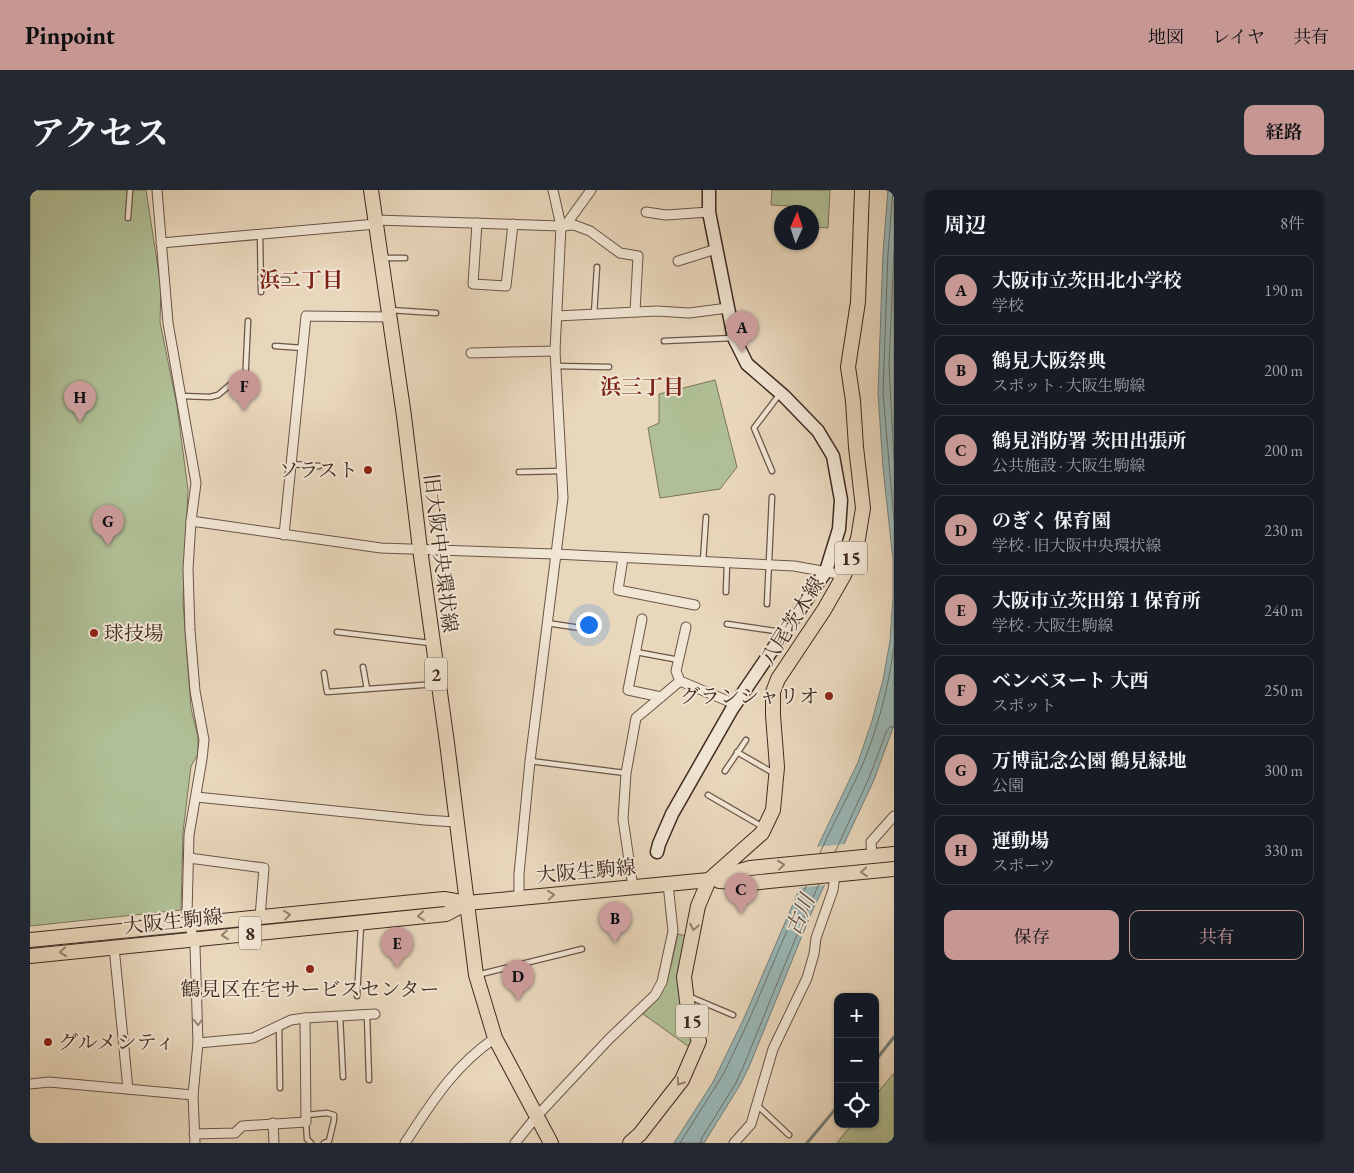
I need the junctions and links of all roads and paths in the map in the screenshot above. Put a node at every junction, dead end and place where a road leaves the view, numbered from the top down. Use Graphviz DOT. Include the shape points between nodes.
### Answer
graph roads {
  1 [pos="130,190"];
  2 [pos="157,190"];
  3 [pos="370,190"];
  4 [pos="553,190"];
  5 [pos="591,190"];
  6 [pos="708,190"];
  7 [pos="862,190"];
  8 [pos="646,212"];
  9 [pos="709,212"];
  10 [pos="128,218"];
  11 [pos="376,222"];
  12 [pos="477,223"];
  13 [pos="513,224"];
  14 [pos="563,226"];
  15 [pos="260,234"];
  16 [pos="161,243"];
  17 [pos="716,249"];
  18 [pos="382,258"];
  19 [pos="405,258"];
  20 [pos="678,261"];
  21 [pos="596,267"];
  22 [pos="261,280"];
  23 [pos="287,280"];
  24 [pos="261,292"];
  25 [pos="728,308"];
  26 [pos="636,312"];
  27 [pos="389,313"];
  28 [pos="436,313"];
  29 [pos="594,314"];
  30 [pos="557,316"];
  31 [pos="248,321"];
  32 [pos="734,338"];
  33 [pos="664,341"];
  34 [pos="275,346"];
  35 [pos="303,348"];
  36 [pos="555,351"];
  37 [pos="471,353"];
  38 [pos="556,366"];
  39 [pos="609,366"];
  40 [pos="780,393"];
  41 [pos="180,396"];
  42 [pos="291,464"];
  43 [pos="319,466"];
  44 [pos="561,471"];
  45 [pos="772,471"];
  46 [pos="519,472"];
  47 [pos="772,497"];
  48 [pos="706,518"];
  49 [pos="191,521"];
  50 [pos="284,535"];
  51 [pos="420,549"];
  52 [pos="555,554"];
  53 [pos="623,558"];
  54 [pos="703,562"];
  55 [pos="727,563"];
  56 [pos="769,565"];
  57 [pos="826,571"];
  58 [pos="844,576"];
  59 [pos="726,592"];
  60 [pos="767,604"];
  61 [pos="695,606"];
  62 [pos="642,619"];
  63 [pos="547,623"];
  64 [pos="727,624"];
  65 [pos="686,627"];
  66 [pos="587,629"];
  67 [pos="337,632"];
  68 [pos="784,632"];
  69 [pos="432,643"];
  70 [pos="636,652"];
  71 [pos="679,660"];
  72 [pos="364,667"];
  73 [pos="324,673"];
  74 [pos="680,681"];
  75 [pos="438,683"];
  76 [pos="366,689"];
  77 [pos="661,696"];
  78 [pos="735,704"];
  79 [pos="746,740"];
  80 [pos="737,752"];
  81 [pos="530,761"];
  82 [pos="725,771"];
  83 [pos="626,773"];
  84 [pos="776,775"];
  85 [pos="708,795"];
  86 [pos="196,797"];
  87 [pos="894,816"];
  88 [pos="456,822"];
  89 [pos="764,828"];
  90 [pos="657,852"];
  91 [pos="894,854"];
  92 [pos="872,856"];
  93 [pos="189,858"];
  94 [pos="894,869"];
  95 [pos="835,875"];
  96 [pos="708,880"];
  97 [pos="668,884"];
  98 [pos="633,887"];
  99 [pos="519,898"];
  100 [pos="467,903"];
  101 [pos="260,917"];
  102 [pos="361,922"];
  103 [pos="191,932"];
  104 [pos="30,940"];
  105 [pos="114,947"];
  106 [pos="582,949"];
  107 [pos="30,956"];
  108 [pos="476,975"];
  109 [pos="686,995"];
  110 [pos="357,996"];
  111 [pos="371,1014"];
  112 [pos="733,1015"];
  113 [pos="340,1016"];
  114 [pos="305,1018"];
  115 [pos="279,1026"];
  116 [pos="495,1038"];
  117 [pos="198,1042"];
  118 [pos="343,1077"];
  119 [pos="369,1080"];
  120 [pos="30,1084"];
  121 [pos="280,1088"];
  122 [pos="128,1089"];
  123 [pos="193,1095"];
  124 [pos="757,1104"];
  125 [pos="536,1117"];
  126 [pos="306,1118"];
  127 [pos="273,1123"];
  128 [pos="789,1135"];
  129 [pos="195,1138"];
  130 [pos="274,1143"];
  131 [pos="311,1143"];
  132 [pos="324,1143"];
  133 [pos="405,1143"];
  134 [pos="515,1143"];
  135 [pos="552,1143"];
  136 [pos="630,1143"];
  137 [pos="734,1143"];
  1 -- 10 [label="lane"];
  2 -- 16 [label="street"];
  3 -- 11 [label="main road, 旧大阪中央環状線 / 2"];
  4 -- 14 [label="street"];
  5 -- 14 [label="street"];
  6 -- 9 [label="street"];
  7 -- 58 [label="main road, 八尾茨木線 / 15" via="858,302 848,367 863,508 858,539"];
  8 -- 9 [label="street" via="666,215"];
  9 -- 17 [label="street"];
  11 -- 12 [label="street"];
  11 -- 15 [label="street"];
  11 -- 18 [label="main road, 旧大阪中央環状線 / 2"];
  12 -- 13 [label="street"];
  12 -- 13 [label="street" via="472,284 506,286"];
  13 -- 14 [label="street"];
  14 -- 26 [label="street" via="574,225 590,231 620,253 638,256"];
  14 -- 30 [label="street"];
  15 -- 16 [label="street"];
  15 -- 22 [label="lane"];
  16 -- 41 [label="street" via="168,323"];
  17 -- 20 [label="street"];
  17 -- 25 [label="street"];
  18 -- 19 [label="lane"];
  18 -- 27 [label="main road, 旧大阪中央環状線 / 2"];
  21 -- 29 [label="lane"];
  22 -- 23 [label="lane"];
  22 -- 24 [label="lane"];
  25 -- 26 [label="street" via="689,313"];
  25 -- 32 [label="street"];
  26 -- 29 [label="street"];
  27 -- 28 [label="lane"];
  27 -- 35 [label="street" via="306,316"];
  27 -- 51 [label="main road, 旧大阪中央環状線 / 2"];
  29 -- 30 [label="street"];
  30 -- 36 [label="street"];
  31 -- 41 [label="lane" via="245,385 231,384 210,398"];
  32 -- 33 [label="lane"];
  32 -- 40 [label="street" via="746,364"];
  34 -- 35 [label="lane"];
  35 -- 42 [label="street"];
  36 -- 37 [label="street"];
  36 -- 38 [label="street"];
  38 -- 39 [label="lane"];
  38 -- 44 [label="street"];
  40 -- 45 [label="lane" via="754,428"];
  40 -- 57 [label="street" via="818,431 832,456 841,500 839,529"];
  41 -- 49 [label="street" via="196,483"];
  42 -- 43 [label="lane"];
  42 -- 50 [label="street"];
  44 -- 46 [label="lane"];
  44 -- 52 [label="street" via="563,498"];
  47 -- 56 [label="lane"];
  48 -- 54 [label="lane"];
  49 -- 50 [label="street"];
  49 -- 86 [label="street" via="188,569 190,630 195,691 204,740"];
  50 -- 51 [label="street" via="381,548"];
  51 -- 52 [label="street"];
  51 -- 69 [label="main road, 旧大阪中央環状線 / 2"];
  52 -- 53 [label="street"];
  52 -- 63 [label="street"];
  53 -- 54 [label="street"];
  53 -- 61 [label="street" via="618,590"];
  54 -- 55 [label="street"];
  55 -- 56 [label="street"];
  55 -- 59 [label="lane"];
  56 -- 57 [label="street"];
  56 -- 60 [label="lane"];
  57 -- 58 [label="street"];
  57 -- 68 [label="street"];
  58 -- 84 [label="main road, 八尾茨木線 / 15" via="778,679 773,692"];
  62 -- 70 [label="street"];
  63 -- 66 [label="lane"];
  63 -- 81 [label="street"];
  64 -- 68 [label="lane"];
  65 -- 71 [label="street"];
  67 -- 69 [label="lane"];
  68 -- 78 [label="street"];
  69 -- 75 [label="main road, 旧大阪中央環状線 / 2"];
  70 -- 71 [label="lane"];
  70 -- 77 [label="street" via="628,690"];
  71 -- 74 [label="street" via="676,671"];
  72 -- 76 [label="lane"];
  73 -- 76 [label="lane" via="327,692"];
  74 -- 77 [label="street"];
  74 -- 78 [label="street"];
  75 -- 76 [label="lane"];
  75 -- 88 [label="main road, 旧大阪中央環状線 / 2"];
  77 -- 83 [label="street" via="636,718"];
  78 -- 90 [label="street" via="672,814"];
  79 -- 80 [label="lane"];
  80 -- 82 [label="lane"];
  80 -- 84 [label="lane"];
  81 -- 83 [label="lane"];
  81 -- 99 [label="street"];
  83 -- 98 [label="street" via="622,819"];
  84 -- 89 [label="main road, 八尾茨木線 / 15" via="773,810"];
  85 -- 89 [label="lane"];
  86 -- 88 [label="street"];
  86 -- 93 [label="street" via="189,835"];
  87 -- 92 [label="street" via="871,842"];
  88 -- 100 [label="main road, 旧大阪中央環状線 / 2"];
  89 -- 96 [label="main road, 八尾茨木線 / 15"];
  91 -- 92 [label="main road, 大阪生駒線 / 8"];
  96 -- 92 [label="main road, 大阪生駒線 / 8, one-way" via="750,868"];
  93 -- 101 [label="street" via="264,868"];
  93 -- 103 [label="street" via="187,914"];
  94 -- 95 [label="main road, 大阪生駒線 / 8, one-way"];
  95 -- 96 [label="main road, 大阪生駒線 / 8" via="750,883"];
  95 -- 124 [label="street" via="807,978 773,1048"];
  96 -- 97 [label="main road, 大阪生駒線 / 8"];
  96 -- 109 [label="main road, 八尾茨木線 / 15, one-way" via="698,906 684,977"];
  97 -- 98 [label="main road, 大阪生駒線 / 8"];
  97 -- 125 [label="street" via="673,931 662,982 654,995"];
  99 -- 98 [label="main road, 大阪生駒線 / 8, one-way"];
  99 -- 100 [label="main road, 大阪生駒線 / 8"];
  101 -- 100 [label="main road, 大阪生駒線 / 8, one-way" via="444,899"];
  100 -- 102 [label="main road, 大阪生駒線 / 8, one-way" via="446,914"];
  100 -- 108 [label="main road, 旧大阪中央環状線 / 2"];
  101 -- 103 [label="main road, 大阪生駒線 / 8"];
  102 -- 103 [label="main road, 大阪生駒線 / 8, one-way"];
  102 -- 110 [label="lane"];
  103 -- 104 [label="main road, 大阪生駒線 / 8"];
  103 -- 105 [label="main road, 大阪生駒線 / 8"];
  103 -- 117 [label="street, one-way" via="195,946"];
  105 -- 107 [label="main road, 大阪生駒線 / 8, one-way"];
  105 -- 122 [label="street"];
  106 -- 108 [label="lane"];
  108 -- 116 [label="main road, 旧大阪中央環状線 / 2"];
  109 -- 112 [label="lane"];
  109 -- 136 [label="main road, 八尾茨木線 / 15, one-way" via="699,1041 682,1080"];
  111 -- 113 [label="street"];
  111 -- 119 [label="lane"];
  113 -- 114 [label="street"];
  113 -- 118 [label="lane"];
  114 -- 115 [label="street"];
  114 -- 126 [label="street"];
  115 -- 117 [label="street" via="254,1038"];
  115 -- 121 [label="lane"];
  116 -- 125 [label="main road, 旧大阪中央環状線 / 2"];
  116 -- 133 [label="street" via="466,1061 438,1092"];
  117 -- 123 [label="street"];
  120 -- 122 [label="street" via="49,1082"];
  122 -- 123 [label="street"];
  123 -- 129 [label="street"];
  124 -- 128 [label="lane"];
  124 -- 137 [label="street" via="751,1124"];
  125 -- 134 [label="street"];
  125 -- 135 [label="main road, 旧大阪中央環状線 / 2"];
  126 -- 127 [label="street"];
  126 -- 131 [label="lane" via="307,1139"];
  126 -- 132 [label="lane" via="334,1115 328,1141"];
  127 -- 129 [label="street" via="242,1126 235,1133"];
  127 -- 130 [label="street"];
}
